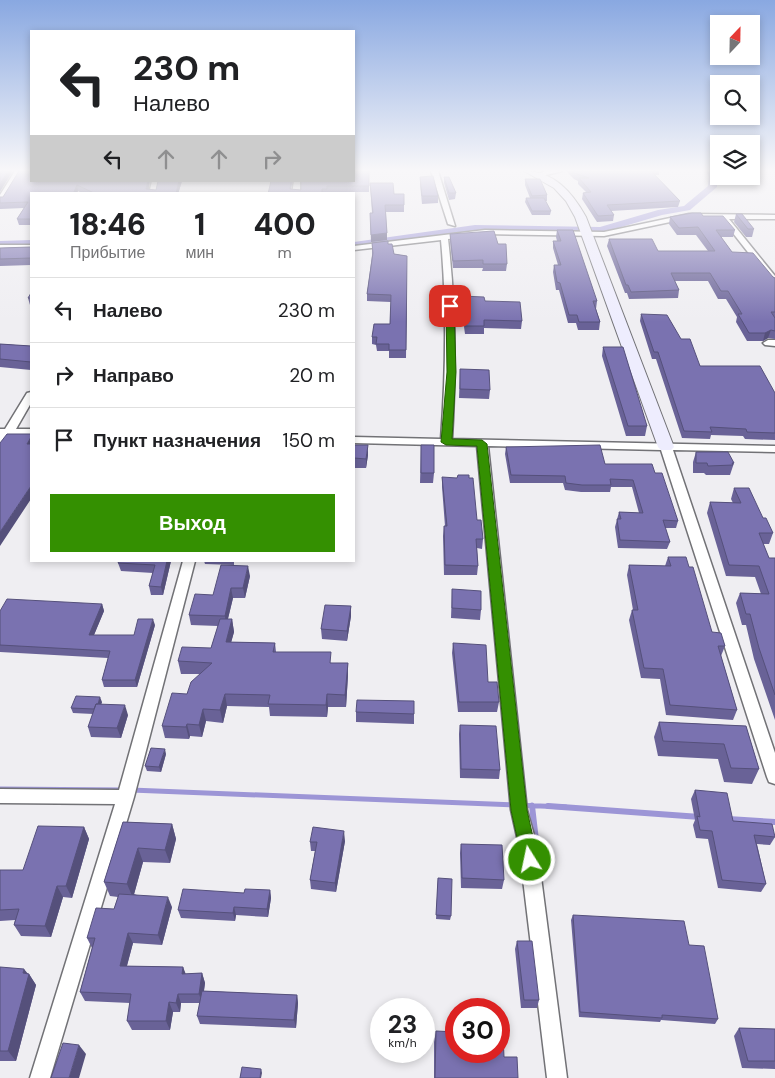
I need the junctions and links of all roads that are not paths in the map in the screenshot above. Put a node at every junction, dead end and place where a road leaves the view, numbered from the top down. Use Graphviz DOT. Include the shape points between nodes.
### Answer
graph roads {
  1 [pos="583,221"];
  2 [pos="665,221"];
  3 [pos="727,221"];
  4 [pos="587,231"];
  5 [pos="444,236"];
  6 [pos="0,247"];
  7 [pos="30,247"];
  8 [pos="355,248"];
  9 [pos="775,281"];
  10 [pos="30,396"];
  11 [pos="5,432"];
  12 [pos="30,432"];
  13 [pos="355,440"];
  14 [pos="446,442"];
  15 [pos="482,444"];
  16 [pos="0,446"];
  17 [pos="666,447"];
  18 [pos="775,449"];
  19 [pos="189,562"];
  20 [pos="775,777"];
  21 [pos="128,789"];
  22 [pos="0,796"];
  23 [pos="40,1078"];
  24 [pos="557,1078"];
  1 -- 4 [label="main road"];
  2 -- 4 [label="street" via="612,233"];
  3 -- 9 [label="street"];
  4 -- 5 [label="street" via="494,231"];
  4 -- 17 [label="main road"];
  5 -- 8 [label="street"];
  5 -- 14 [label="street" via="451,372"];
  6 -- 7 [label="street"];
  10 -- 11 [label="street"];
  11 -- 12 [label="street"];
  11 -- 16 [label="street"];
  13 -- 14 [label="street"];
  14 -- 15 [label="street"];
  15 -- 17 [label="street"];
  15 -- 24 [label="street" via="518,802 528,846"];
  17 -- 18 [label="street"];
  17 -- 20 [label="street"];
  19 -- 21 [label="street"];
  21 -- 22 [label="street"];
  21 -- 23 [label="street"];
}
